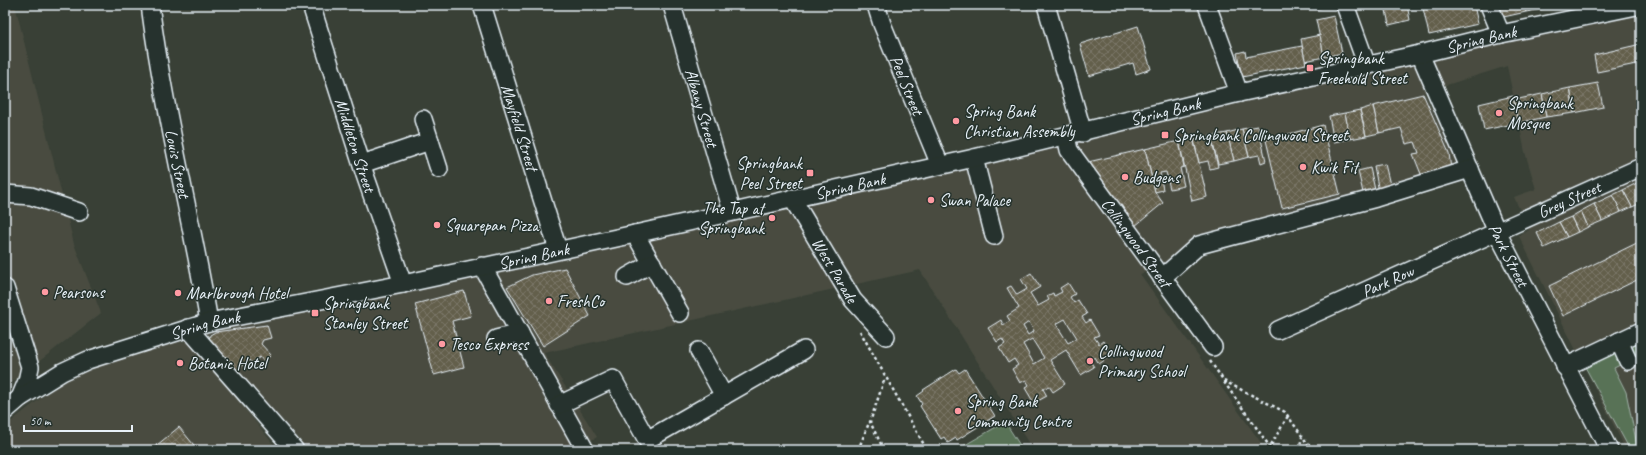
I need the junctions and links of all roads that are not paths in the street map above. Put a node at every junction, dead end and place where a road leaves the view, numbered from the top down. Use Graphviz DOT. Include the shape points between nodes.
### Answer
graph roads {
  1 [pos="150,5"];
  2 [pos="311,5"];
  3 [pos="482,5"];
  4 [pos="672,5"];
  5 [pos="876,5"];
  6 [pos="1046,5"];
  7 [pos="1207,5"];
  8 [pos="1345,5"];
  9 [pos="1489,5"];
  10 [pos="1641,5"];
  11 [pos="1501,34"];
  12 [pos="1420,54"];
  13 [pos="1366,66"];
  14 [pos="1239,93"];
  15 [pos="423,119"];
  16 [pos="1083,133"];
  17 [pos="1066,136"];
  18 [pos="430,141"];
  19 [pos="974,158"];
  20 [pos="362,164"];
  21 [pos="940,165"];
  22 [pos="1641,167"];
  23 [pos="439,169"];
  24 [pos="1470,169"];
  25 [pos="5,194"];
  26 [pos="792,198"];
  27 [pos="732,211"];
  28 [pos="79,212"];
  29 [pos="1497,232"];
  30 [pos="635,234"];
  31 [pos="994,236"];
  32 [pos="558,250"];
  33 [pos="652,263"];
  34 [pos="482,266"];
  35 [pos="627,277"];
  36 [pos="1162,278"];
  37 [pos="403,284"];
  38 [pos="5,288"];
  39 [pos="680,314"];
  40 [pos="209,322"];
  41 [pos="188,328"];
  42 [pos="1278,330"];
  43 [pos="1641,331"];
  44 [pos="520,333"];
  45 [pos="886,336"];
  46 [pos="496,339"];
  47 [pos="1619,341"];
  48 [pos="1213,347"];
  49 [pos="804,350"];
  50 [pos="699,351"];
  51 [pos="1628,361"];
  52 [pos="30,367"];
  53 [pos="1565,367"];
  54 [pos="62,372"];
  55 [pos="724,396"];
  56 [pos="20,398"];
  57 [pos="560,404"];
  58 [pos="5,411"];
  59 [pos="296,450"];
  60 [pos="585,450"];
  61 [pos="1609,450"];
  1 -- 40 [label="street, Louis Street" via="156,49"];
  2 -- 20 [label="street, Middleton Street"];
  3 -- 32 [label="street, Mayfield Street"];
  4 -- 27 [label="street, Albany Street"];
  5 -- 21 [label="street, Peel Street"];
  6 -- 16 [label="street"];
  7 -- 14 [label="street"];
  8 -- 13 [label="street"];
  9 -- 11 [label="street"];
  10 -- 11 [label="street, Spring Bank"];
  11 -- 12 [label="street, Spring Bank"];
  12 -- 13 [label="street, Spring Bank"];
  12 -- 24 [label="street, Park Street"];
  13 -- 14 [label="street, Spring Bank"];
  14 -- 16 [label="street, Spring Bank"];
  15 -- 18 [label="street"];
  16 -- 17 [label="street, Spring Bank"];
  17 -- 19 [label="street, Spring Bank"];
  17 -- 36 [label="street, Collingwood Street" via="1069,150"];
  18 -- 20 [label="street"];
  18 -- 23 [label="street"];
  19 -- 21 [label="street, Spring Bank"];
  19 -- 31 [label="street"];
  20 -- 37 [label="street, Middleton Street"];
  21 -- 26 [label="street, Spring Bank"];
  22 -- 29 [label="street, Grey Street"];
  24 -- 29 [label="street, Park Street"];
  24 -- 36 [label="street" via="1376,198 1199,245"];
  25 -- 28 [label="street" via="31,196"];
  26 -- 27 [label="street, Spring Bank"];
  26 -- 45 [label="street, West Parade" via="853,300"];
  27 -- 30 [label="street, Spring Bank"];
  29 -- 42 [label="street, Park Row"];
  29 -- 53 [label="street, Park Street"];
  30 -- 32 [label="street, Spring Bank"];
  30 -- 33 [label="street"];
  32 -- 34 [label="street, Spring Bank"];
  33 -- 35 [label="street"];
  33 -- 39 [label="street"];
  34 -- 37 [label="street, Spring Bank"];
  34 -- 44 [label="street"];
  36 -- 48 [label="street, Collingwood Street"];
  37 -- 40 [label="street, Spring Bank"];
  38 -- 52 [label="street"];
  40 -- 41 [label="street, Spring Bank"];
  41 -- 54 [label="street, Spring Bank" via="88,360"];
  41 -- 59 [label="street"];
  43 -- 47 [label="street"];
  44 -- 46 [label="street"];
  44 -- 57 [label="street"];
  47 -- 51 [label="street"];
  47 -- 53 [label="street"];
  49 -- 55 [label="street"];
  50 -- 55 [label="street"];
  52 -- 54 [label="street, Spring Bank" via="39,374"];
  52 -- 56 [label="street"];
  53 -- 61 [label="street, Park Street"];
  54 -- 56 [label="street, Spring Bank"];
  55 -- 57 [label="street" via="647,440 613,379"];
  56 -- 58 [label="street, Spring Bank"];
  57 -- 60 [label="street"];
}
